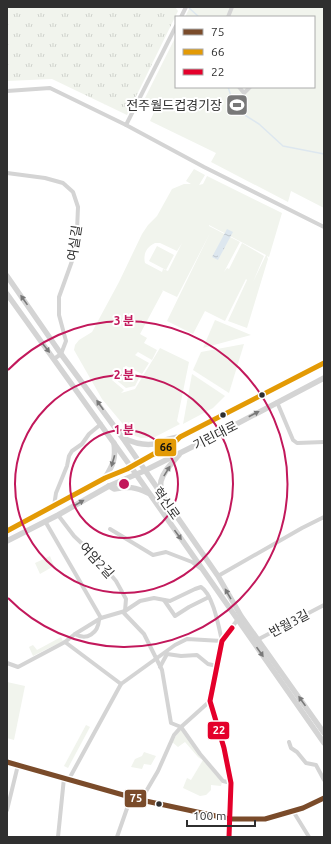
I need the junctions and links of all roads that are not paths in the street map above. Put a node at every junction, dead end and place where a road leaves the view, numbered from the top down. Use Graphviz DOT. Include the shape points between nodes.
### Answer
graph roads {
  1 [pos="186,7"];
  2 [pos="182,16"];
  3 [pos="175,28"];
  4 [pos="240,88"];
  5 [pos="249,88"];
  6 [pos="7,91"];
  7 [pos="126,125"];
  8 [pos="7,173"];
  9 [pos="324,228"];
  10 [pos="7,276"];
  11 [pos="7,294"];
  12 [pos="61,354"];
  13 [pos="54,359"];
  14 [pos="324,363"];
  15 [pos="324,378"];
  16 [pos="277,402"];
  17 [pos="210,422"];
  18 [pos="100,424"];
  19 [pos="200,426"];
  20 [pos="122,437"];
  21 [pos="180,437"];
  22 [pos="324,442"];
  23 [pos="114,443"];
  24 [pos="182,451"];
  25 [pos="139,463"];
  26 [pos="131,467"];
  27 [pos="144,470"];
  28 [pos="136,474"];
  29 [pos="105,478"];
  30 [pos="109,486"];
  31 [pos="150,493"];
  32 [pos="160,494"];
  33 [pos="54,506"];
  34 [pos="58,515"];
  35 [pos="324,517"];
  36 [pos="45,521"];
  37 [pos="110,529"];
  38 [pos="7,530"];
  39 [pos="7,541"];
  40 [pos="200,566"];
  41 [pos="218,576"];
  42 [pos="210,599"];
  43 [pos="164,600"];
  44 [pos="324,605"];
  45 [pos="124,611"];
  46 [pos="239,618"];
  47 [pos="100,619"];
  48 [pos="75,634"];
  49 [pos="222,641"];
  50 [pos="256,641"];
  51 [pos="65,642"];
  52 [pos="156,659"];
  53 [pos="7,663"];
  54 [pos="160,666"];
  55 [pos="217,666"];
  56 [pos="121,684"];
  57 [pos="210,701"];
  58 [pos="181,727"];
  59 [pos="324,733"];
  60 [pos="289,742"];
  61 [pos="324,743"];
  62 [pos="7,762"];
  63 [pos="18,765"];
  64 [pos="64,778"];
  65 [pos="69,780"];
  66 [pos="324,780"];
  67 [pos="231,784"];
  68 [pos="132,797"];
  69 [pos="324,798"];
  70 [pos="141,800"];
  71 [pos="7,810"];
  72 [pos="293,811"];
  73 [pos="230,819"];
  74 [pos="58,835"];
  75 [pos="117,837"];
  76 [pos="229,837"];
  77 [pos="309,837"];
  1 -- 2 [label="street"];
  3 -- 7 [label="street"];
  4 -- 5 [label="street" via="244,93"];
  6 -- 7 [label="street" via="50,88"];
  7 -- 9 [label="street"];
  8 -- 12 [label="street, 여실길" via="63,183 73,192 78,207 72,261 59,297 59,316 66,341"];
  12 -- 10 [label="street, 혁신로, one-way"];
  11 -- 13 [label="street, 혁신로, one-way"];
  12 -- 13 [label="street"];
  20 -- 12 [label="street, 혁신로, one-way"];
  13 -- 18 [label="street, 혁신로"];
  14 -- 17 [label="street, 기린대로"];
  15 -- 16 [label="street, 기린대로"];
  16 -- 22 [label="street" via="293,440 297,443"];
  24 -- 16 [label="street, 기린대로, one-way"];
  18 -- 23 [label="street, 혁신로"];
  18 -- 33 [label="street" via="69,456"];
  19 -- 21 [label="street, 기린대로"];
  20 -- 21 [label="street" via="131,442 147,445"];
  20 -- 25 [label="street, 혁신로"];
  21 -- 25 [label="street, 기린대로" via="176,442"];
  23 -- 26 [label="street, 혁신로"];
  23 -- 29 [label="street, one-way" via="114,463"];
  24 -- 27 [label="street, 기린대로"];
  32 -- 24 [label="street, one-way" via="161,482 166,471"];
  25 -- 26 [label="street, 기린대로"];
  25 -- 27 [label="street, 혁신로"];
  26 -- 28 [label="street, 혁신로"];
  26 -- 29 [label="street, 기린대로"];
  27 -- 28 [label="street, 기린대로"];
  27 -- 32 [label="street, 혁신로"];
  28 -- 30 [label="street, 기린대로"];
  28 -- 31 [label="street, 혁신로"];
  29 -- 33 [label="street, 기린대로"];
  30 -- 31 [label="street" via="114,489 131,487"];
  34 -- 30 [label="street, 기린대로, one-way"];
  31 -- 40 [label="street, 혁신로, one-way"];
  32 -- 41 [label="street, 혁신로"];
  33 -- 38 [label="street, 기린대로"];
  34 -- 36 [label="street, 기린대로"];
  34 -- 45 [label="street, 여암2길" via="116,581 126,599"];
  35 -- 41 [label="street"];
  36 -- 39 [label="street, 기린대로"];
  36 -- 47 [label="street"];
  37 -- 40 [label="street" via="153,556 166,552"];
  40 -- 46 [label="street, 혁신로"];
  46 -- 41 [label="street, 혁신로, one-way"];
  42 -- 43 [label="street" via="204,589 198,588 170,601"];
  42 -- 43 [label="street" via="175,616"];
  42 -- 49 [label="street"];
  43 -- 45 [label="street" via="154,598 140,601"];
  44 -- 50 [label="street, 반월3길"];
  45 -- 47 [label="street"];
  45 -- 52 [label="street" via="144,634"];
  46 -- 49 [label="street"];
  46 -- 50 [label="street, 혁신로"];
  47 -- 48 [label="street"];
  47 -- 48 [label="street" via="97,629 90,636"];
  48 -- 51 [label="street"];
  49 -- 52 [label="street" via="188,639"];
  49 -- 55 [label="street"];
  59 -- 50 [label="street, 혁신로, one-way"];
  50 -- 61 [label="street, 혁신로, one-way"];
  51 -- 53 [label="street" via="18,666"];
  51 -- 56 [label="street"];
  52 -- 54 [label="street"];
  52 -- 56 [label="street"];
  54 -- 55 [label="street" via="167,654 197,655 208,664"];
  54 -- 58 [label="street" via="171,723"];
  55 -- 57 [label="street"];
  56 -- 65 [label="street"];
  57 -- 58 [label="street"];
  57 -- 67 [label="street" via="224,748"];
  58 -- 67 [label="street" via="222,781"];
  58 -- 70 [label="street" via="174,735 158,771"];
  60 -- 66 [label="street" via="291,748 306,763 316,765"];
  62 -- 63 [label="street"];
  63 -- 64 [label="street"];
  63 -- 71 [label="street"];
  64 -- 65 [label="street"];
  64 -- 74 [label="street"];
  65 -- 68 [label="street"];
  67 -- 73 [label="street"];
  68 -- 70 [label="street"];
  68 -- 75 [label="street"];
  69 -- 72 [label="street"];
  70 -- 73 [label="street"];
  72 -- 73 [label="street" via="265,819"];
  72 -- 77 [label="street"];
  73 -- 76 [label="street"];
}
